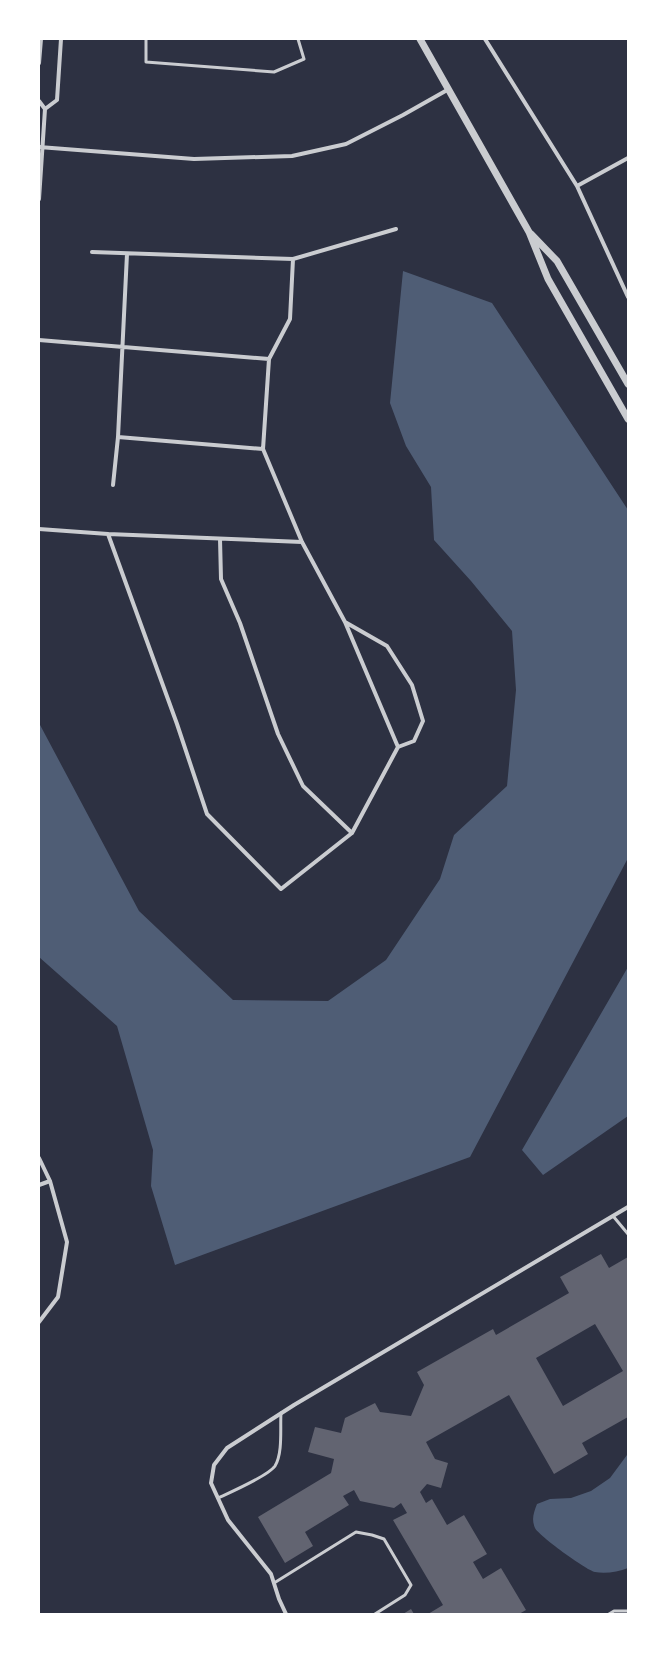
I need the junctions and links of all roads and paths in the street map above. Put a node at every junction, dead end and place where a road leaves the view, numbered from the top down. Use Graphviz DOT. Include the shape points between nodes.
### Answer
graph roads {
  1 [pos="41,39"];
  2 [pos="60,39"];
  3 [pos="146,39"];
  4 [pos="298,39"];
  5 [pos="420,39"];
  6 [pos="485,39"];
  7 [pos="39,63"];
  8 [pos="449,89"];
  9 [pos="39,102"];
  10 [pos="45,109"];
  11 [pos="41,147"];
  12 [pos="628,158"];
  13 [pos="577,186"];
  14 [pos="39,199"];
  15 [pos="396,229"];
  16 [pos="529,232"];
  17 [pos="92,252"];
  18 [pos="127,254"];
  19 [pos="293,259"];
  20 [pos="628,297"];
  21 [pos="39,340"];
  22 [pos="122,347"];
  23 [pos="269,359"];
  24 [pos="628,384"];
  25 [pos="628,419"];
  26 [pos="118,437"];
  27 [pos="263,449"];
  28 [pos="113,485"];
  29 [pos="39,529"];
  30 [pos="108,534"];
  31 [pos="220,539"];
  32 [pos="302,542"];
  33 [pos="345,622"];
  34 [pos="398,747"];
  35 [pos="352,833"];
  36 [pos="39,1158"];
  37 [pos="50,1182"];
  38 [pos="39,1184"];
  39 [pos="628,1207"];
  40 [pos="613,1216"];
  41 [pos="628,1234"];
  42 [pos="39,1322"];
  43 [pos="281,1413"];
  44 [pos="218,1498"];
  45 [pos="274,1583"];
  46 [pos="628,1611"];
  47 [pos="286,1614"];
  48 [pos="375,1614"];
  49 [pos="609,1614"];
  1 -- 7 [label="street"];
  2 -- 10 [label="street" via="57,100"];
  3 -- 4 [label="lane" via="146,62 274,72 304,60"];
  5 -- 8 [label="street"];
  6 -- 13 [label="street"];
  8 -- 11 [label="street" via="403,116 346,144 292,156 194,159"];
  8 -- 16 [label="street"];
  9 -- 10 [label="street"];
  10 -- 11 [label="street"];
  11 -- 14 [label="street"];
  12 -- 13 [label="street"];
  13 -- 20 [label="street"];
  15 -- 19 [label="street"];
  16 -- 24 [label="street" via="557,260"];
  16 -- 25 [label="street" via="548,279"];
  17 -- 18 [label="street"];
  18 -- 19 [label="street"];
  18 -- 22 [label="street"];
  19 -- 23 [label="street" via="290,319"];
  21 -- 22 [label="street"];
  22 -- 23 [label="street"];
  22 -- 26 [label="street"];
  23 -- 27 [label="street"];
  26 -- 27 [label="street"];
  26 -- 28 [label="street"];
  27 -- 32 [label="street"];
  29 -- 30 [label="street"];
  30 -- 31 [label="street"];
  30 -- 35 [label="street" via="207,814 281,889"];
  31 -- 32 [label="street"];
  31 -- 35 [label="street" via="221,579 240,623 278,734 303,786"];
  32 -- 33 [label="street"];
  33 -- 34 [label="street"];
  33 -- 34 [label="street" via="386,646 412,685 423,721 414,741"];
  34 -- 35 [label="street"];
  36 -- 37 [label="street"];
  37 -- 38 [label="street"];
  37 -- 42 [label="street" via="67,1242 58,1297"];
  39 -- 40 [label="street"];
  40 -- 41 [label="lane"];
  40 -- 43 [label="street"];
  43 -- 44 [label="lane" via="280,1447 275,1465 268,1472"];
  43 -- 44 [label="street" via="227,1448 214,1465 211,1483"];
  44 -- 45 [label="street" via="228,1520 271,1574"];
  45 -- 47 [label="street"];
  45 -- 48 [label="lane" via="356,1532 372,1535 384,1539 410,1585 406,1595"];
  46 -- 49 [label="lane" via="614,1611"];
}
